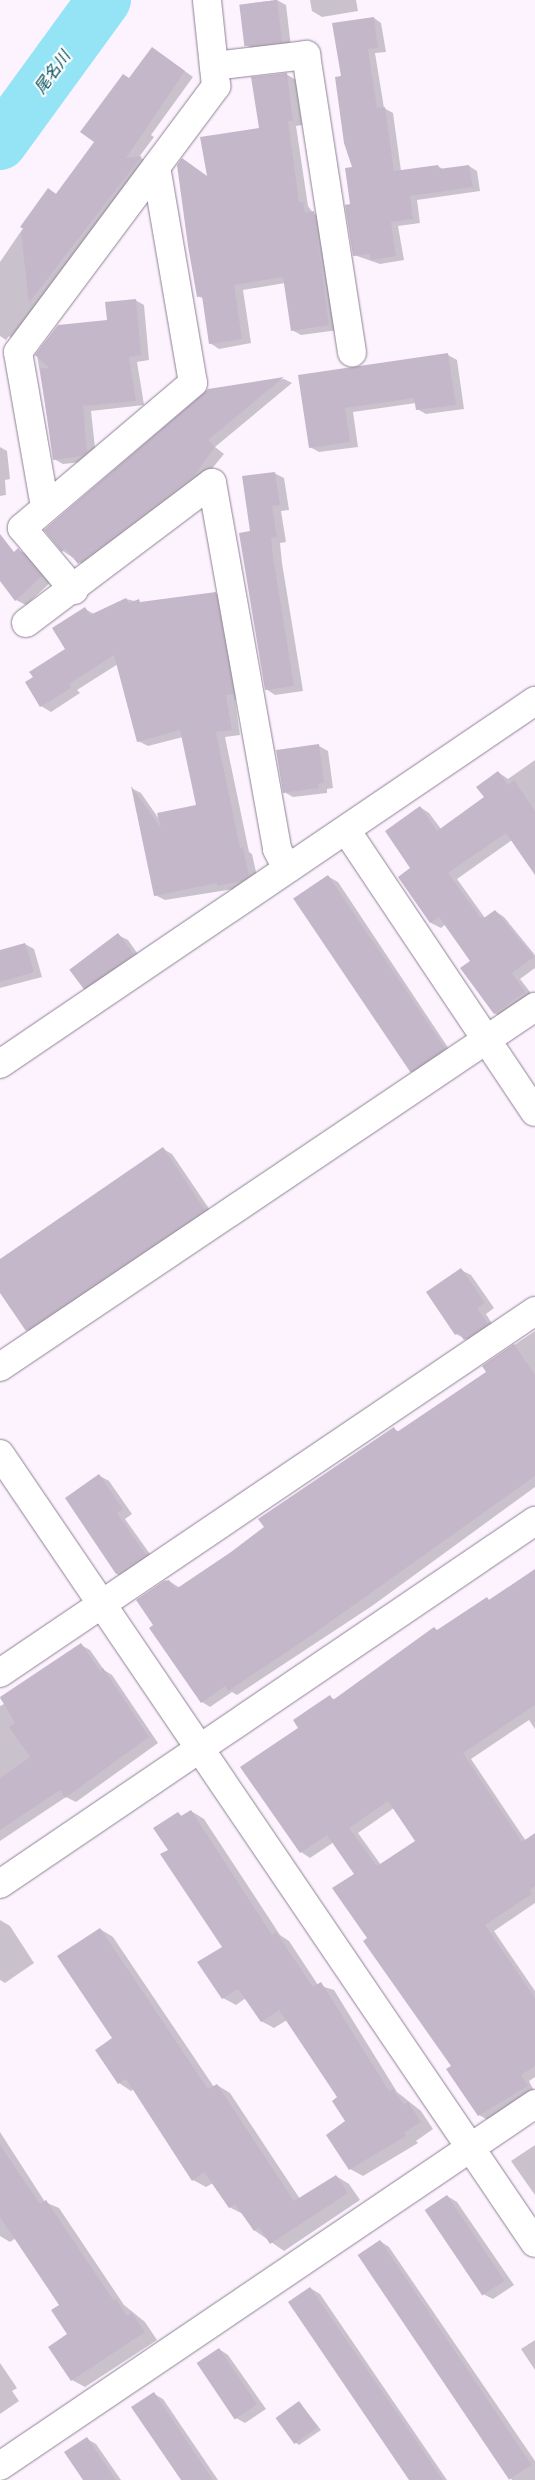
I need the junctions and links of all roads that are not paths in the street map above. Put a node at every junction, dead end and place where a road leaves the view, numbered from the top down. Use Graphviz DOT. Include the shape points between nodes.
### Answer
graph roads {
  1 [pos="207,0"];
  2 [pos="214,66"];
  3 [pos="156,168"];
  4 [pos="352,352"];
  5 [pos="45,507"];
  6 [pos="74,590"];
  7 [pos="26,623"];
  8 [pos="535,701"];
  9 [pos="346,830"];
  10 [pos="287,869"];
  11 [pos="535,1007"];
  12 [pos="487,1039"];
  13 [pos="0,1064"];
  14 [pos="535,1112"];
  15 [pos="535,1311"];
  16 [pos="0,1367"];
  17 [pos="0,1454"];
  18 [pos="535,1521"];
  19 [pos="102,1604"];
  20 [pos="0,1673"];
  21 [pos="200,1750"];
  22 [pos="0,1884"];
  23 [pos="535,2104"];
  24 [pos="470,2148"];
  25 [pos="535,2242"];
  26 [pos="0,2466"];
  1 -- 2 [label="street"];
  2 -- 3 [label="street" via="216,86"];
  2 -- 4 [label="street" via="306,55"];
  3 -- 5 [label="street" via="18,352"];
  3 -- 5 [label="street" via="193,383"];
  5 -- 6 [label="street" via="22,528"];
  6 -- 7 [label="street"];
  6 -- 10 [label="street" via="212,483 277,849"];
  8 -- 9 [label="street"];
  9 -- 10 [label="street"];
  9 -- 12 [label="street"];
  10 -- 13 [label="street"];
  11 -- 12 [label="street"];
  12 -- 14 [label="street"];
  12 -- 16 [label="street"];
  15 -- 19 [label="street"];
  17 -- 19 [label="street"];
  18 -- 21 [label="street"];
  19 -- 20 [label="street"];
  19 -- 21 [label="street"];
  21 -- 22 [label="street"];
  21 -- 24 [label="street"];
  23 -- 24 [label="street"];
  24 -- 25 [label="street"];
  24 -- 26 [label="street"];
}
